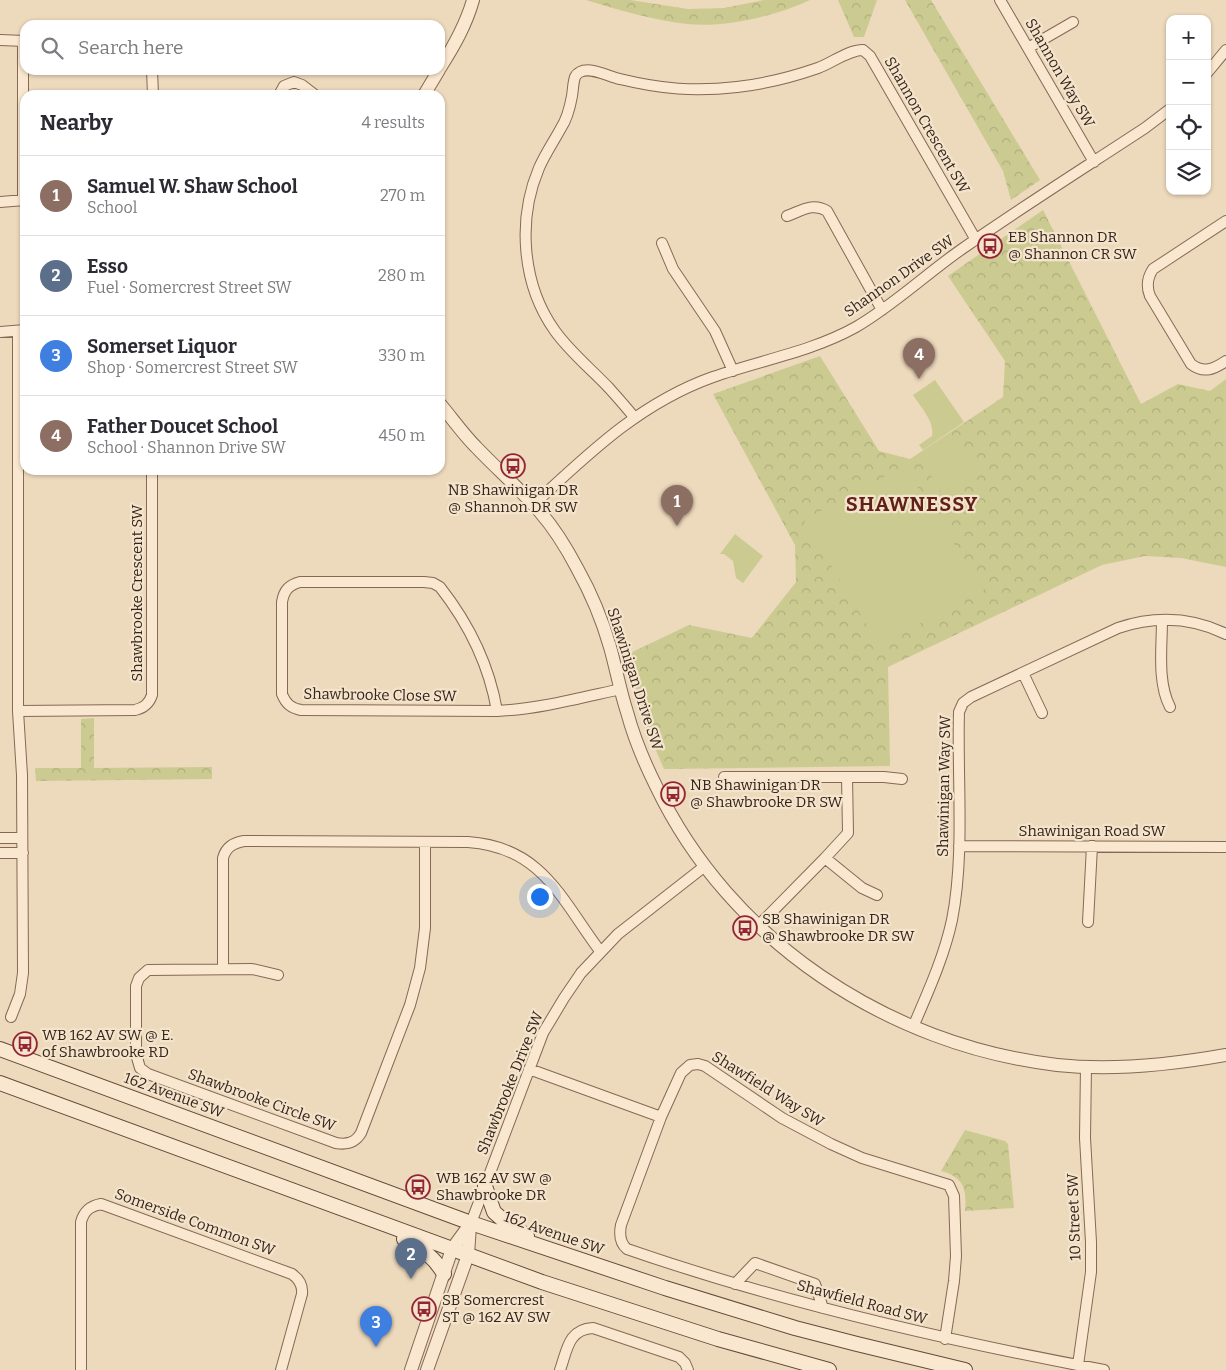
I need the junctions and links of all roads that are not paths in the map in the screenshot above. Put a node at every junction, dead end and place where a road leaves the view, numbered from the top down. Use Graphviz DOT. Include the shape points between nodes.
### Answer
graph roads {
  1 [pos="473,0"];
  2 [pos="1000,0"];
  3 [pos="1073,22"];
  4 [pos="0,40"];
  5 [pos="20,41"];
  6 [pos="1028,48"];
  7 [pos="1226,50"];
  8 [pos="445,59"];
  9 [pos="1211,68"];
  10 [pos="24,75"];
  11 [pos="152,75"];
  12 [pos="436,75"];
  13 [pos="24,90"];
  14 [pos="152,90"];
  15 [pos="282,90"];
  16 [pos="308,90"];
  17 [pos="427,90"];
  18 [pos="1166,112"];
  19 [pos="1094,162"];
  20 [pos="20,200"];
  21 [pos="0,202"];
  22 [pos="787,216"];
  23 [pos="1226,220"];
  24 [pos="976,240"];
  25 [pos="662,243"];
  26 [pos="882,310"];
  27 [pos="20,331"];
  28 [pos="0,332"];
  29 [pos="1226,361"];
  30 [pos="733,371"];
  31 [pos="445,410"];
  32 [pos="634,417"];
  33 [pos="21,475"];
  34 [pos="152,475"];
  35 [pos="533,505"];
  36 [pos="1162,620"];
  37 [pos="1226,634"];
  38 [pos="1023,673"];
  39 [pos="621,689"];
  40 [pos="1170,707"];
  41 [pos="18,711"];
  42 [pos="497,711"];
  43 [pos="1042,713"];
  44 [pos="724,777"];
  45 [pos="847,777"];
  46 [pos="902,779"];
  47 [pos="0,838"];
  48 [pos="22,838"];
  49 [pos="425,842"];
  50 [pos="959,846"];
  51 [pos="1092,846"];
  52 [pos="1226,847"];
  53 [pos="0,853"];
  54 [pos="23,853"];
  55 [pos="825,858"];
  56 [pos="705,866"];
  57 [pos="877,895"];
  58 [pos="1088,922"];
  59 [pos="758,926"];
  60 [pos="600,951"];
  61 [pos="223,968"];
  62 [pos="278,976"];
  63 [pos="11,1017"];
  64 [pos="913,1027"];
  65 [pos="0,1049"];
  66 [pos="1226,1055"];
  67 [pos="1086,1066"];
  68 [pos="529,1069"];
  69 [pos="0,1083"];
  70 [pos="661,1117"];
  71 [pos="485,1186"];
  72 [pos="374,1220"];
  73 [pos="471,1223"];
  74 [pos="621,1241"];
  75 [pos="549,1249"];
  76 [pos="452,1250"];
  77 [pos="468,1255"];
  78 [pos="444,1274"];
  79 [pos="735,1284"];
  80 [pos="823,1308"];
  81 [pos="945,1339"];
  82 [pos="1078,1365"];
  83 [pos="81,1370"];
  84 [pos="280,1370"];
  85 [pos="411,1370"];
  86 [pos="427,1370"];
  87 [pos="560,1370"];
  88 [pos="688,1370"];
  89 [pos="829,1370"];
  90 [pos="965,1370"];
  91 [pos="1104,1370"];
  1 -- 8 [label="street" via="457,40"];
  2 -- 6 [label="street, Shannon Way SW"];
  3 -- 6 [label="street"];
  4 -- 5 [label="street"];
  6 -- 19 [label="street, Shannon Way SW"];
  7 -- 9 [label="street"];
  10 -- 13 [label="street"];
  11 -- 14 [label="street"];
  12 -- 17 [label="street"];
  15 -- 16 [label="street" via="294,82"];
  18 -- 19 [label="street, Shannon Drive SW"];
  19 -- 24 [label="street, Shannon Drive SW"];
  20 -- 21 [label="street"];
  22 -- 26 [label="street" via="811,206 827,211"];
  23 -- 29 [label="street" via="1153,269 1147,286 1191,364 1208,370"];
  24 -- 26 [label="street, Shannon Drive SW"];
  24 -- 32 [label="street, Shannon Crescent SW" via="870,56 863,50 794,75 719,89 679,90 594,71 580,72 574,80 564,124 539,167 530,198 525,234 528,267 538,301 555,331"];
  25 -- 30 [label="street" via="673,269 714,331"];
  26 -- 30 [label="street, Shannon Drive SW" via="855,327 809,348"];
  27 -- 28 [label="street"];
  30 -- 32 [label="street, Shannon Drive SW" via="695,384"];
  31 -- 35 [label="street, Shawinigan Drive SW"];
  32 -- 35 [label="street, Shannon Drive SW"];
  33 -- 41 [label="street"];
  34 -- 41 [label="street, Shawbrooke Crescent SW" via="151,699 142,709 135,710"];
  35 -- 39 [label="street, Shawinigan Drive SW" via="576,566 593,599"];
  36 -- 37 [label="street, Shawinigan Way SW" via="1192,622"];
  36 -- 38 [label="street, Shawinigan Way SW" via="1118,628"];
  36 -- 40 [label="street" via="1162,678"];
  38 -- 43 [label="street"];
  38 -- 50 [label="street, Shawinigan Way SW" via="971,697 960,707"];
  39 -- 42 [label="street, Shawbrooke Close SW" via="552,704"];
  39 -- 56 [label="street, Shawinigan Drive SW" via="632,729 657,789"];
  41 -- 48 [label="street"];
  42 -- 42 [label="street, Shawbrooke Close SW" via="294,709 282,694 283,594 288,587 300,582 433,583 446,594 468,628 484,663"];
  44 -- 45 [label="street"];
  45 -- 46 [label="street"];
  45 -- 55 [label="street" via="848,833"];
  47 -- 48 [label="street"];
  48 -- 54 [label="street"];
  49 -- 60 [label="street" via="479,843 521,856 554,885"];
  49 -- 61 [label="street" via="244,841 232,844 223,858"];
  49 -- 61 [label="street, Shawbrooke Circle SW" via="425,928 416,986 361,1133 352,1142 336,1143 148,1074 140,1068 136,1054 138,978 152,969"];
  50 -- 51 [label="street, Shawinigan Road SW"];
  50 -- 64 [label="street, Shawinigan Way SW" via="956,897 945,946"];
  51 -- 52 [label="street, Shawinigan Road SW"];
  51 -- 58 [label="street"];
  53 -- 54 [label="street"];
  54 -- 63 [label="street" via="23,973 20,994"];
  55 -- 57 [label="street" via="862,888"];
  55 -- 59 [label="street"];
  56 -- 59 [label="street, Shawinigan Drive SW"];
  56 -- 60 [label="street, Shawbrooke Drive SW" via="634,920"];
  59 -- 64 [label="street, Shawinigan Drive SW" via="824,979"];
  60 -- 68 [label="street, Shawbrooke Drive SW" via="559,1006 543,1033"];
  61 -- 62 [label="street" via="252,969"];
  64 -- 67 [label="street, Shawinigan Drive SW" via="981,1050 1058,1065"];
  65 -- 73 [label="main road, 162 Avenue SW"];
  66 -- 67 [label="street, Shawinigan Drive SW" via="1165,1065"];
  67 -- 82 [label="street, 10 Street SW" via="1085,1138 1091,1272"];
  68 -- 70 [label="street"];
  68 -- 71 [label="street, Shawbrooke Drive SW"];
  69 -- 72 [label="main road"];
  70 -- 74 [label="street, Shawfield Way SW" via="621,1225"];
  70 -- 81 [label="street, Shawfield Way SW" via="683,1069 702,1064 782,1118 831,1144 862,1158 948,1185 954,1196 956,1256"];
  71 -- 73 [label="street, Shawbrooke Drive SW"];
  71 -- 75 [label="main road" via="494,1212"];
  72 -- 76 [label="main road"];
  72 -- 78 [label="main road" via="426,1252"];
  73 -- 75 [label="main road, 162 Avenue SW"];
  73 -- 76 [label="street"];
  73 -- 77 [label="street"];
  74 -- 79 [label="street, Shawfield Road SW" via="627,1249"];
  75 -- 90 [label="main road, 162 Avenue SW" via="760,1318"];
  76 -- 77 [label="main road"];
  76 -- 78 [label="street"];
  77 -- 86 [label="street"];
  77 -- 89 [label="main road" via="709,1336"];
  78 -- 85 [label="street"];
  79 -- 80 [label="street, Shawfield Road SW"];
  79 -- 80 [label="street" via="755,1263 815,1284"];
  80 -- 81 [label="street, Shawfield Road SW"];
  81 -- 82 [label="street, Shawfield Road SW"];
  82 -- 91 [label="street, Shawfield Road SW"];
  83 -- 84 [label="street, Somerside Common SW" via="81,1222 88,1209 101,1204 296,1277 302,1294"];
  87 -- 88 [label="street" via="571,1339 580,1330 593,1328 679,1357"];
}
